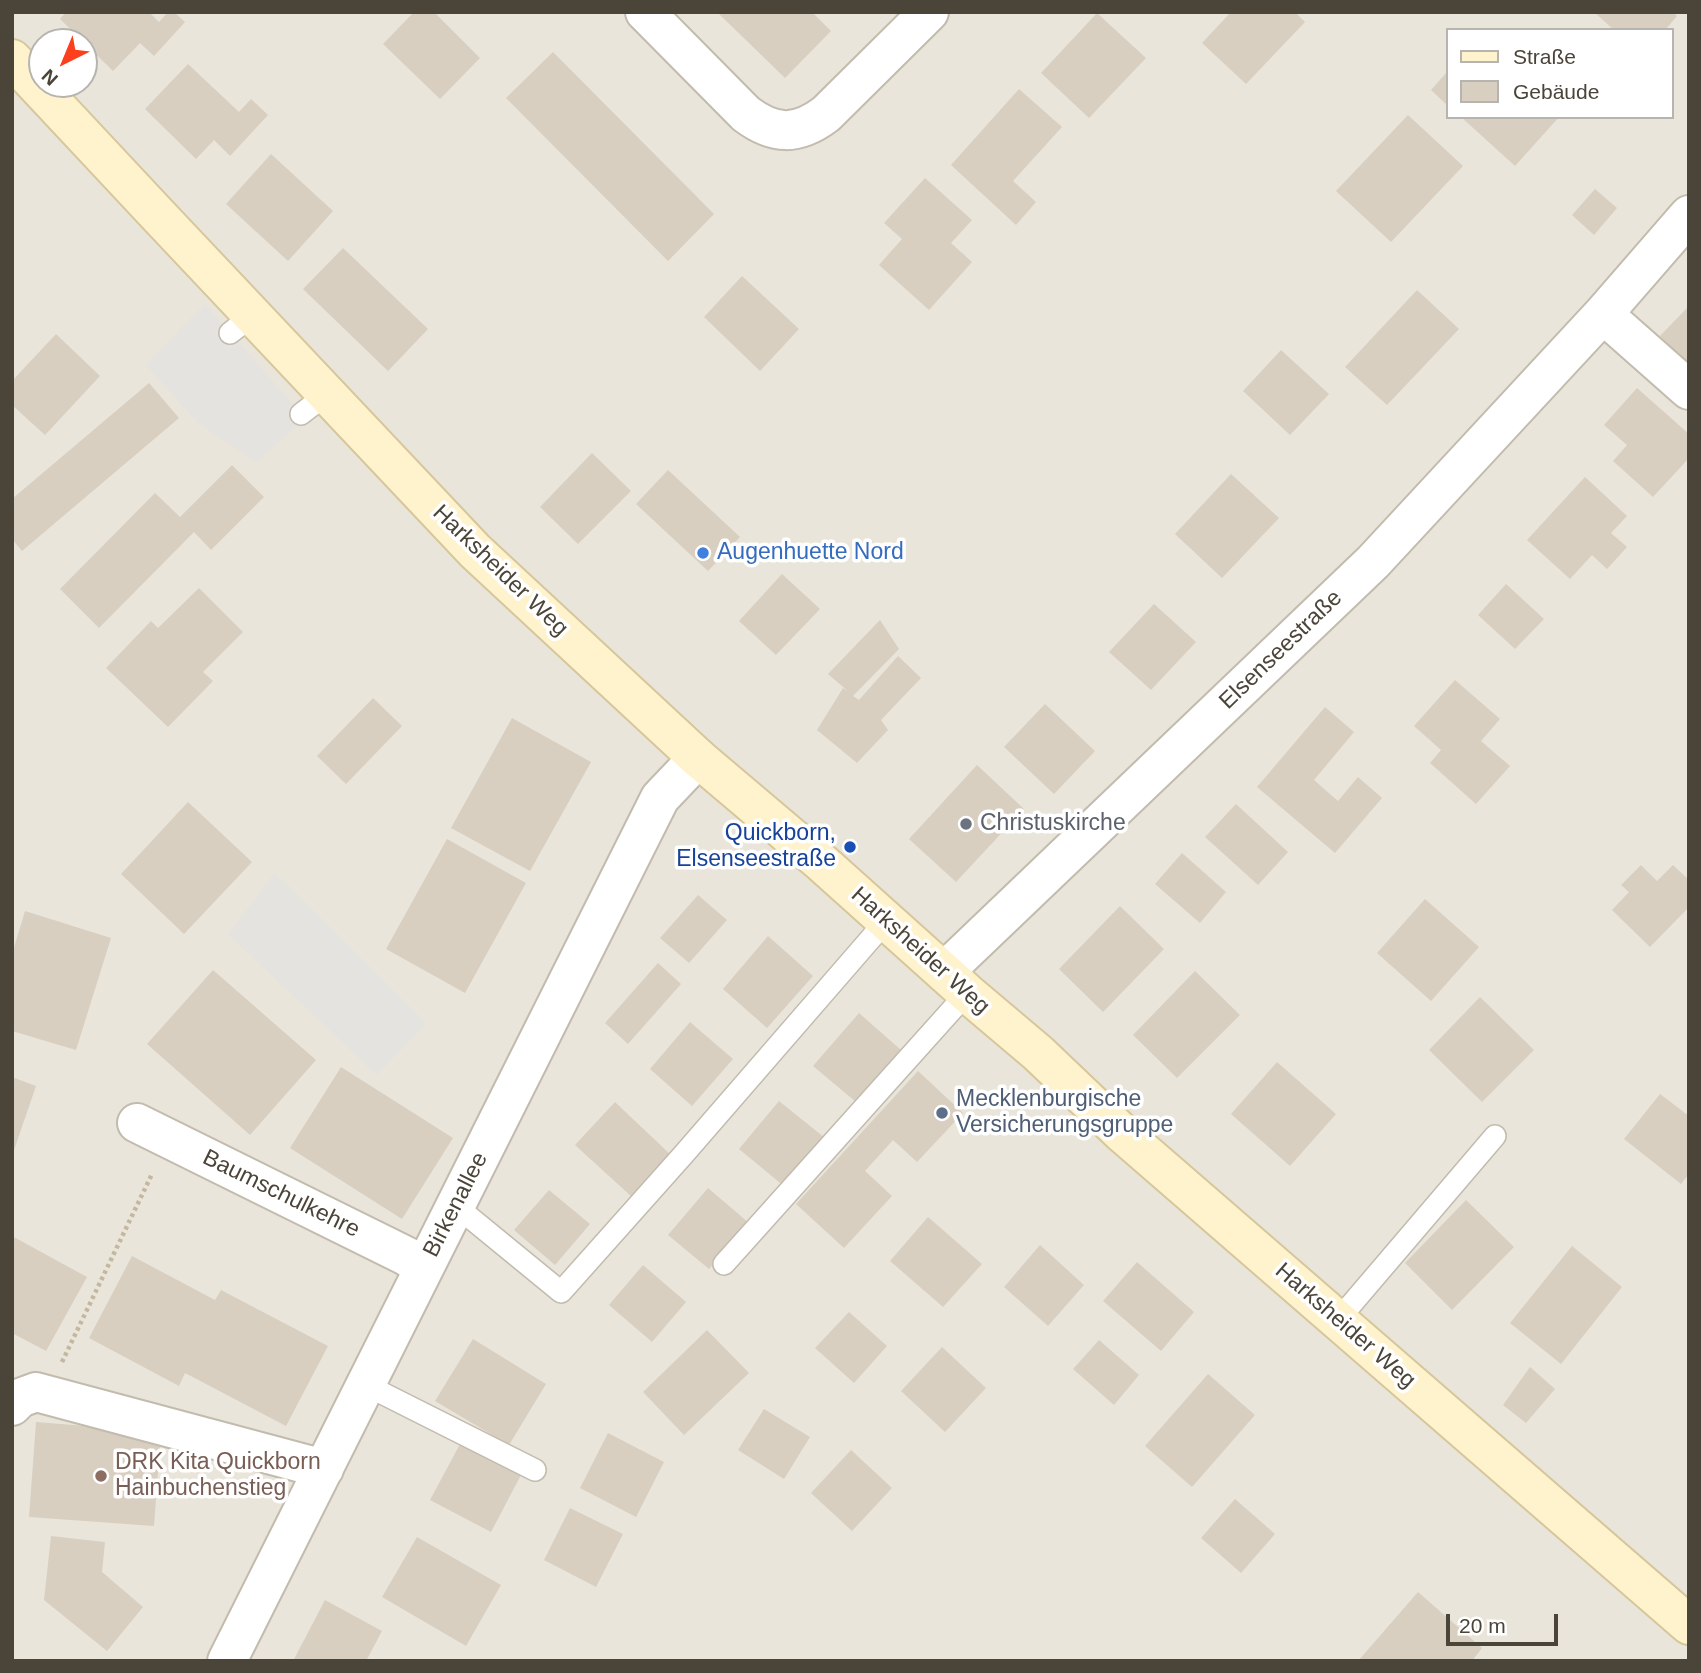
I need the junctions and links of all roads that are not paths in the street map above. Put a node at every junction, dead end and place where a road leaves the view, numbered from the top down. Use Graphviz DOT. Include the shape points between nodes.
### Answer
graph roads {
  1 [pos="645,12"];
  2 [pos="929,12"];
  3 [pos="12,59"];
  4 [pos="1689,215"];
  5 [pos="1603,314"];
  6 [pos="1689,390"];
  7 [pos="698,758"];
  8 [pos="886,921"];
  9 [pos="956,982"];
  10 [pos="153,1131"];
  11 [pos="1495,1136"];
  12 [pos="456,1206"];
  13 [pos="724,1265"];
  14 [pos="424,1267"];
  15 [pos="1338,1320"];
  16 [pos="366,1385"];
  17 [pos="29,1400"];
  18 [pos="324,1469"];
  19 [pos="535,1470"];
  20 [pos="1689,1625"];
  21 [pos="228,1661"];
  1 -- 2 [label="street" via="746,114 773,130 787,131 826,114"];
  3 -- 7 [label="main road, Harksheider Weg" via="314,404"];
  4 -- 5 [label="street, Elsenseestraße"];
  5 -- 6 [label="street"];
  5 -- 9 [label="street, Elsenseestraße" via="1373,562"];
  7 -- 8 [label="main road, Harksheider Weg"];
  7 -- 12 [label="street, Birkenallee" via="660,798"];
  8 -- 9 [label="main road, Harksheider Weg"];
  8 -- 12 [label="lane" via="561,1292"];
  9 -- 13 [label="lane" via="951,1009"];
  9 -- 15 [label="main road, Harksheider Weg"];
  10 -- 14 [label="street, Baumschulkehre"];
  11 -- 15 [label="lane"];
  12 -- 14 [label="street, Birkenallee"];
  14 -- 16 [label="street, Birkenallee"];
  15 -- 20 [label="main road, Harksheider Weg"];
  16 -- 18 [label="street, Birkenallee"];
  16 -- 19 [label="lane"];
  17 -- 18 [label="street"];
  18 -- 21 [label="street, Birkenallee"];
}
